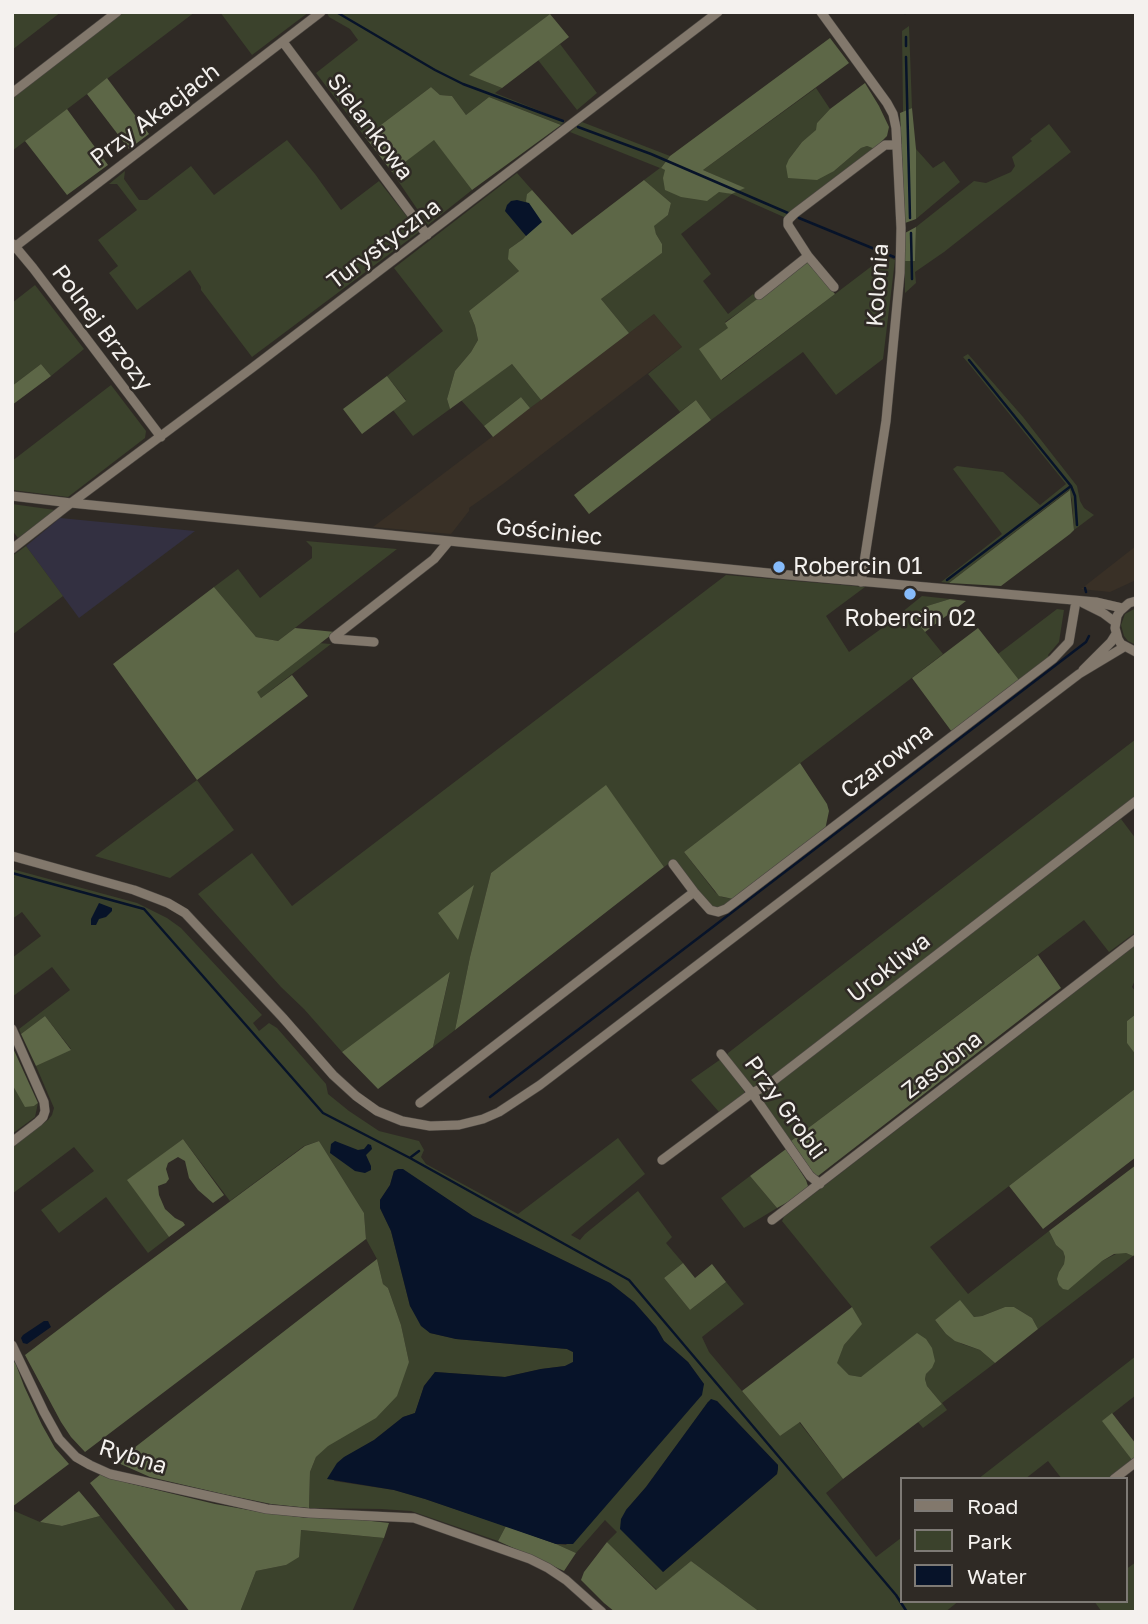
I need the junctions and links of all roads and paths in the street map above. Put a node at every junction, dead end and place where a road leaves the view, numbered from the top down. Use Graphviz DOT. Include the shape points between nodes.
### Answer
graph roads {
  1 [pos="117,12"];
  2 [pos="321,12"];
  3 [pos="718,12"];
  4 [pos="821,12"];
  5 [pos="283,42"];
  6 [pos="12,93"];
  7 [pos="897,145"];
  8 [pos="427,235"];
  9 [pos="13,246"];
  10 [pos="808,256"];
  11 [pos="834,288"];
  12 [pos="759,295"];
  13 [pos="161,437"];
  14 [pos="12,496"];
  15 [pos="71,503"];
  16 [pos="449,541"];
  17 [pos="12,549"];
  18 [pos="861,582"];
  19 [pos="1079,601"];
  20 [pos="1136,601"];
  21 [pos="1122,608"];
  22 [pos="1115,622"];
  23 [pos="1115,634"];
  24 [pos="373,642"];
  25 [pos="1124,647"];
  26 [pos="1136,652"];
  27 [pos="1079,674"];
  28 [pos="1136,801"];
  29 [pos="12,856"];
  30 [pos="673,864"];
  31 [pos="694,892"];
  32 [pos="1136,939"];
  33 [pos="12,1029"];
  34 [pos="721,1054"];
  35 [pos="752,1094"];
  36 [pos="420,1103"];
  37 [pos="12,1142"];
  38 [pos="662,1160"];
  39 [pos="820,1184"];
  40 [pos="772,1220"];
  41 [pos="12,1345"];
  42 [pos="1136,1462"];
  43 [pos="1117,1477"];
  44 [pos="602,1612"];
  1 -- 6 [label="street"];
  2 -- 5 [label="street, Przy Akacjach"];
  3 -- 8 [label="street, Turystyczna"];
  4 -- 7 [label="street, Kolonia" via="887,103"];
  5 -- 8 [label="street, Sielankowa"];
  5 -- 9 [label="street, Przy Akacjach"];
  7 -- 10 [label="street" via="886,145 790,217 788,225"];
  7 -- 18 [label="street, Kolonia" via="900,273 886,421"];
  8 -- 13 [label="street, Turystyczna"];
  9 -- 13 [label="street, Polnej Brzozy"];
  10 -- 11 [label="street"];
  10 -- 12 [label="street"];
  13 -- 15 [label="street, Turystyczna"];
  14 -- 15 [label="street, Gościniec"];
  15 -- 16 [label="street, Gościniec"];
  15 -- 17 [label="street, Turystyczna"];
  16 -- 18 [label="street, Gościniec"];
  16 -- 24 [label="street" via="434,559 335,636"];
  18 -- 19 [label="street, Gościniec"];
  19 -- 21 [label="street, Gościniec"];
  19 -- 22 [label="street, Gościniec"];
  19 -- 31 [label="street, Czarowna" via="1069,642 1053,659 726,909 710,910"];
  20 -- 21 [label="street"];
  21 -- 22 [label="street"];
  22 -- 23 [label="street"];
  23 -- 25 [label="street"];
  23 -- 27 [label="street"];
  25 -- 26 [label="street"];
  25 -- 27 [label="street"];
  27 -- 29 [label="street" via="540,1086 499,1112 459,1125 402,1121 356,1096 185,913 134,890"];
  28 -- 35 [label="street, Urokliwa"];
  30 -- 31 [label="street, Czarowna"];
  31 -- 36 [label="street"];
  32 -- 39 [label="street, Zasobna"];
  33 -- 37 [label="street" via="45,1111"];
  34 -- 35 [label="street, Przy Grobli"];
  35 -- 38 [label="street, Urokliwa"];
  35 -- 39 [label="street, Przy Grobli"];
  39 -- 40 [label="street, Zasobna"];
  41 -- 44 [label="street, Rybna" via="58,1439 76,1457 110,1474 267,1509 414,1518 530,1559 566,1580"];
  42 -- 43 [label="street"];
}
